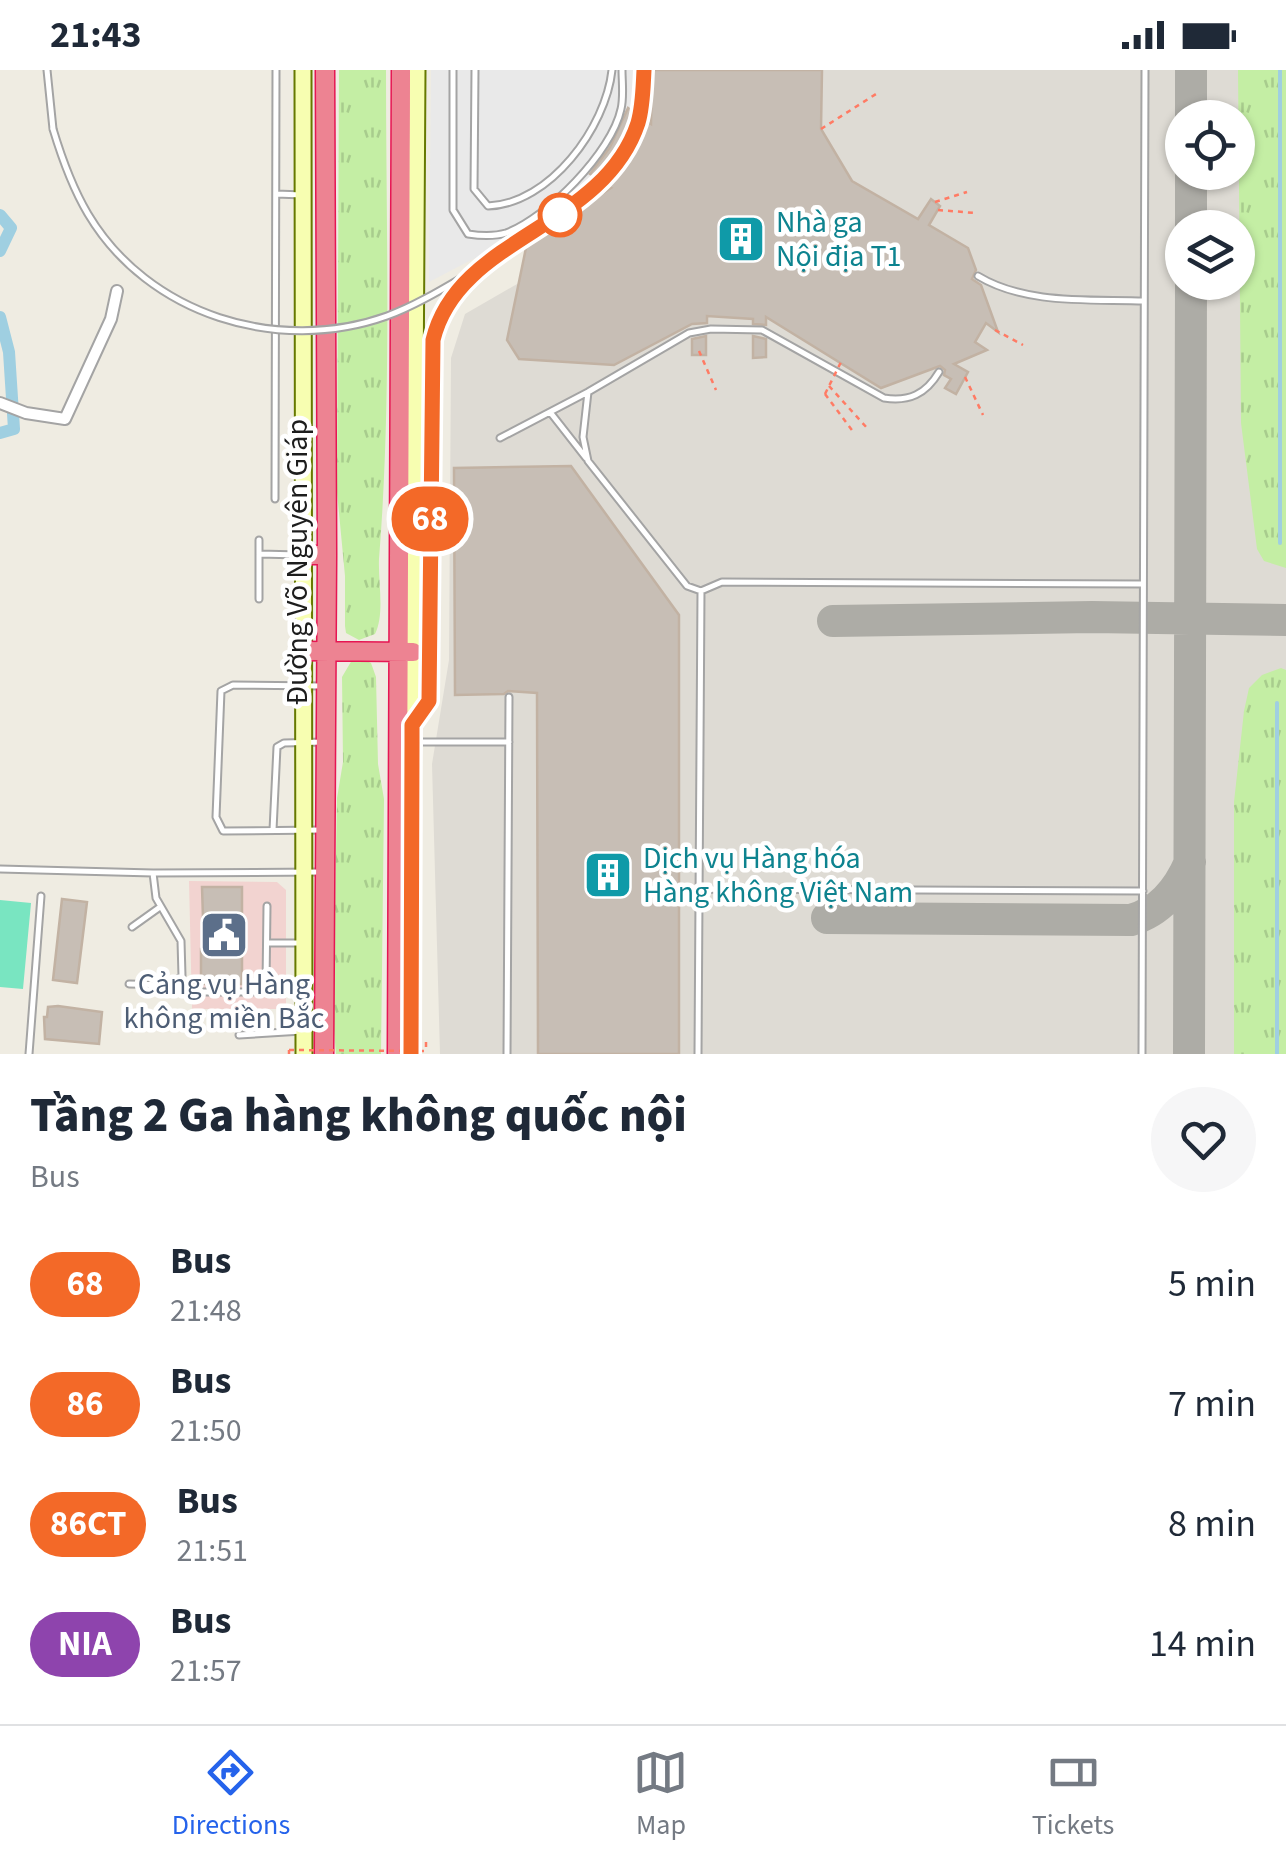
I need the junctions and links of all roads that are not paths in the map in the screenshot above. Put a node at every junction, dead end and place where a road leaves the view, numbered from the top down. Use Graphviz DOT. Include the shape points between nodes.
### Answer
graph roads {
  1 [pos="46,70"];
  2 [pos="276,70"];
  3 [pos="303,70"];
  4 [pos="325,70"];
  5 [pos="401,70"];
  6 [pos="417,70"];
  7 [pos="453,70"];
  8 [pos="475,70"];
  9 [pos="612,70"];
  10 [pos="622,70"];
  11 [pos="644,70"];
  12 [pos="1145,70"];
  13 [pos="276,194"];
  14 [pos="304,196"];
  15 [pos="482,266"];
  16 [pos="978,276"];
  17 [pos="990,283"];
  18 [pos="117,291"];
  19 [pos="984,294"];
  20 [pos="1144,302"];
  21 [pos="938,372"];
  22 [pos="588,392"];
  23 [pos="0,403"];
  24 [pos="550,412"];
  25 [pos="500,438"];
  26 [pos="588,460"];
  27 [pos="275,499"];
  28 [pos="414,500"];
  29 [pos="398,516"];
  30 [pos="259,540"];
  31 [pos="259,554"];
  32 [pos="302,554"];
  33 [pos="327,555"];
  34 [pos="1144,584"];
  35 [pos="701,591"];
  36 [pos="259,599"];
  37 [pos="304,650"];
  38 [pos="326,651"];
  39 [pos="405,652"];
  40 [pos="304,686"];
  41 [pos="326,686"];
  42 [pos="509,697"];
  43 [pos="407,736"];
  44 [pos="304,742"];
  45 [pos="325,742"];
  46 [pos="509,742"];
  47 [pos="412,770"];
  48 [pos="399,802"];
  49 [pos="274,830"];
  50 [pos="304,830"];
  51 [pos="324,830"];
  52 [pos="0,869"];
  53 [pos="304,872"];
  54 [pos="324,872"];
  55 [pos="154,873"];
  56 [pos="700,889"];
  57 [pos="1142,891"];
  58 [pos="42,896"];
  59 [pos="267,906"];
  60 [pos="160,907"];
  61 [pos="132,927"];
  62 [pos="304,943"];
  63 [pos="268,944"];
  64 [pos="129,984"];
  65 [pos="198,992"];
  66 [pos="304,1031"];
  67 [pos="239,1034"];
  68 [pos="419,1052"];
  69 [pos="294,1053"];
  70 [pos="29,1054"];
  71 [pos="324,1054"];
  72 [pos="397,1054"];
  73 [pos="508,1054"];
  74 [pos="698,1054"];
  75 [pos="1142,1054"];
  1 -- 15 [label="lane, bridge" via="54,129 88,215 144,280 192,308 290,332 347,326 388,316"];
  2 -- 13 [label="lane"];
  3 -- 14 [label="main road, Đường Võ Nguyên Giáp"];
  4 -- 33 [label="highway, Đường Võ Nguyên Giáp"];
  5 -- 29 [label="highway"];
  6 -- 28 [label="main road"];
  7 -- 10 [label="lane" via="453,210 468,234 485,237 509,232 571,189 612,134 622,108"];
  8 -- 9 [label="lane" via="474,189 488,206 520,198 563,171 609,96"];
  11 -- 15 [label="lane" via="642,109 620,160 590,195"];
  12 -- 20 [label="lane"];
  13 -- 14 [label="lane"];
  13 -- 27 [label="lane"];
  14 -- 32 [label="main road, Đường Võ Nguyên Giáp"];
  15 -- 43 [label="lane" via="444,310 433,340 429,701"];
  16 -- 17 [label="lane"];
  17 -- 19 [label="lane"];
  17 -- 20 [label="lane" via="1038,297"];
  18 -- 23 [label="street" via="65,419"];
  20 -- 34 [label="lane"];
  21 -- 22 [label="lane" via="916,396 884,398 762,330 711,329 689,332"];
  22 -- 24 [label="lane"];
  22 -- 26 [label="lane"];
  24 -- 25 [label="lane"];
  24 -- 26 [label="lane"];
  26 -- 35 [label="lane" via="686,586"];
  28 -- 29 [label="main road"];
  28 -- 39 [label="main road"];
  29 -- 39 [label="highway"];
  30 -- 31 [label="lane"];
  31 -- 32 [label="lane"];
  31 -- 36 [label="lane"];
  32 -- 33 [label="highway"];
  32 -- 37 [label="main road, Đường Võ Nguyên Giáp"];
  33 -- 38 [label="highway, Đường Võ Nguyên Giáp"];
  34 -- 35 [label="lane" via="722,582"];
  34 -- 57 [label="lane"];
  35 -- 56 [label="lane"];
  37 -- 38 [label="highway"];
  37 -- 40 [label="main road, Đường Võ Nguyên Giáp"];
  38 -- 39 [label="highway"];
  38 -- 41 [label="highway, Đường Võ Nguyên Giáp"];
  39 -- 43 [label="highway"];
  40 -- 41 [label="lane"];
  40 -- 44 [label="main road, Đường Võ Nguyên Giáp"];
  40 -- 49 [label="lane" via="232,685 220,691 219,828"];
  41 -- 45 [label="highway, Đường Võ Nguyên Giáp"];
  42 -- 46 [label="lane"];
  43 -- 46 [label="lane"];
  43 -- 47 [label="main road"];
  43 -- 48 [label="highway"];
  44 -- 45 [label="lane"];
  44 -- 49 [label="lane" via="277,747"];
  44 -- 50 [label="main road, Đường Võ Nguyên Giáp"];
  45 -- 51 [label="highway, Đường Võ Nguyên Giáp"];
  46 -- 73 [label="lane"];
  47 -- 48 [label="main road"];
  47 -- 68 [label="main road"];
  48 -- 72 [label="highway"];
  49 -- 50 [label="lane"];
  50 -- 51 [label="lane"];
  50 -- 53 [label="main road, Đường Võ Nguyên Giáp"];
  51 -- 54 [label="highway, Đường Võ Nguyên Giáp"];
  52 -- 55 [label="lane"];
  53 -- 54 [label="lane"];
  53 -- 55 [label="lane"];
  53 -- 62 [label="main road, Đường Võ Nguyên Giáp"];
  54 -- 71 [label="highway, Đường Võ Nguyên Giáp"];
  55 -- 60 [label="lane"];
  56 -- 57 [label="lane"];
  56 -- 74 [label="lane"];
  57 -- 75 [label="lane"];
  58 -- 70 [label="lane"];
  59 -- 63 [label="lane"];
  60 -- 61 [label="lane"];
  60 -- 64 [label="lane" via="181,941 182,976 170,984"];
  62 -- 63 [label="lane"];
  62 -- 66 [label="main road, Đường Võ Nguyên Giáp"];
  63 -- 65 [label="lane" via="261,989"];
  66 -- 67 [label="lane"];
  66 -- 69 [label="main road, Đường Võ Nguyên Giáp"];
}
